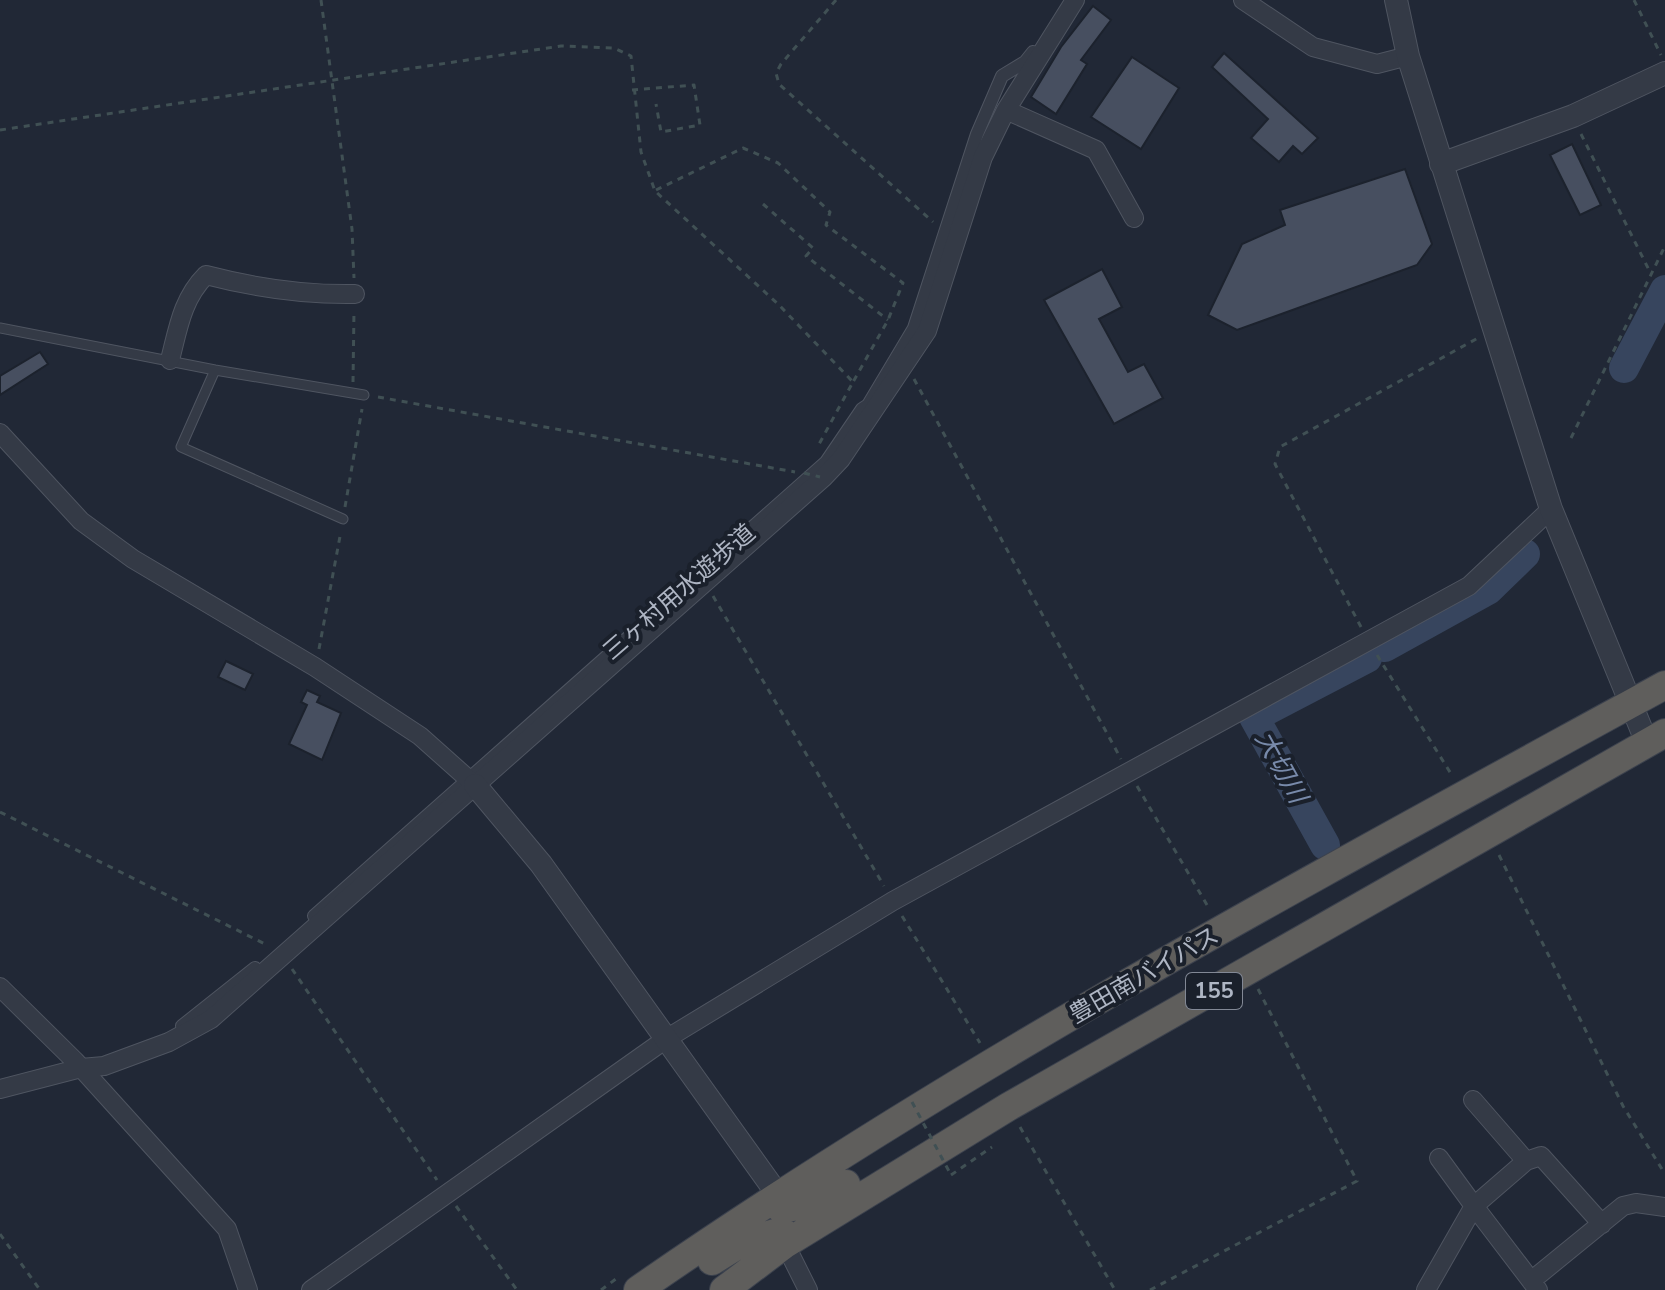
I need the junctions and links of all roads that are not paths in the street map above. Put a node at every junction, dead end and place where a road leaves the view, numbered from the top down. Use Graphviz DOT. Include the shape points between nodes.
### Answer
graph roads {
  1 [pos="1072,0"];
  2 [pos="1243,0"];
  3 [pos="1396,0"];
  4 [pos="1408,56"];
  5 [pos="1665,73"];
  6 [pos="1006,110"];
  7 [pos="1441,164"];
  8 [pos="1134,218"];
  9 [pos="355,294"];
  10 [pos="0,328"];
  11 [pos="170,360"];
  12 [pos="215,370"];
  13 [pos="364,395"];
  14 [pos="0,433"];
  15 [pos="1551,509"];
  16 [pos="343,519"];
  17 [pos="1665,685"];
  18 [pos="1630,704"];
  19 [pos="1665,708"];
  20 [pos="1656,738"];
  21 [pos="471,781"];
  22 [pos="0,987"];
  23 [pos="666,1039"];
  24 [pos="78,1064"];
  25 [pos="0,1082"];
  26 [pos="0,1089"];
  27 [pos="1473,1100"];
  28 [pos="1439,1158"];
  29 [pos="1526,1161"];
  30 [pos="1474,1206"];
  31 [pos="1665,1207"];
  32 [pos="781,1220"];
  33 [pos="1602,1224"];
  34 [pos="1535,1286"];
  35 [pos="248,1290"];
  36 [pos="311,1290"];
  37 [pos="638,1290"];
  38 [pos="668,1290"];
  39 [pos="724,1290"];
  40 [pos="808,1290"];
  41 [pos="1426,1290"];
  1 -- 6 [label="street"];
  1 -- 21 [label="street, 三ヶ村用水遊歩道" via="1025,62 1002,76 977,134 914,328 826,462"];
  2 -- 4 [label="street" via="1313,47 1377,64"];
  3 -- 4 [label="street"];
  4 -- 7 [label="street"];
  5 -- 7 [label="street" via="1573,116"];
  6 -- 8 [label="street" via="1096,150"];
  6 -- 21 [label="street" via="983,157 927,331 841,459 705,583"];
  7 -- 15 [label="street"];
  9 -- 11 [label="street" via="310,295 206,275 183,309"];
  10 -- 11 [label="lane"];
  11 -- 12 [label="lane"];
  12 -- 13 [label="lane"];
  12 -- 16 [label="lane" via="181,447"];
  14 -- 21 [label="street" via="81,521 133,559 420,736"];
  15 -- 18 [label="street"];
  15 -- 23 [label="street" via="1469,586 893,901"];
  17 -- 18 [label="highway, 豊田南バイパス / 155"];
  18 -- 19 [label="highway" via="1644,713"];
  18 -- 20 [label="street"];
  18 -- 32 [label="highway, 豊田南バイパス / 155" via="991,1062"];
  20 -- 32 [label="highway, 豊田南バイパス / 155" via="1008,1107 936,1129"];
  21 -- 23 [label="street" via="541,864"];
  21 -- 24 [label="street" via="211,1019 169,1042 104,1066"];
  22 -- 24 [label="street"];
  23 -- 32 [label="street"];
  23 -- 36 [label="street"];
  24 -- 25 [label="street"];
  24 -- 26 [label="street"];
  24 -- 35 [label="street" via="227,1229"];
  27 -- 29 [label="street"];
  28 -- 30 [label="street"];
  29 -- 30 [label="street"];
  29 -- 33 [label="street" via="1541,1156"];
  30 -- 34 [label="street"];
  30 -- 41 [label="street"];
  31 -- 33 [label="street" via="1623,1206"];
  32 -- 37 [label="highway, 豊田南バイパス / 155"];
  32 -- 38 [label="highway"];
  32 -- 39 [label="highway, 豊田南バイパス / 155"];
  32 -- 40 [label="street"];
  33 -- 34 [label="street"];
}
